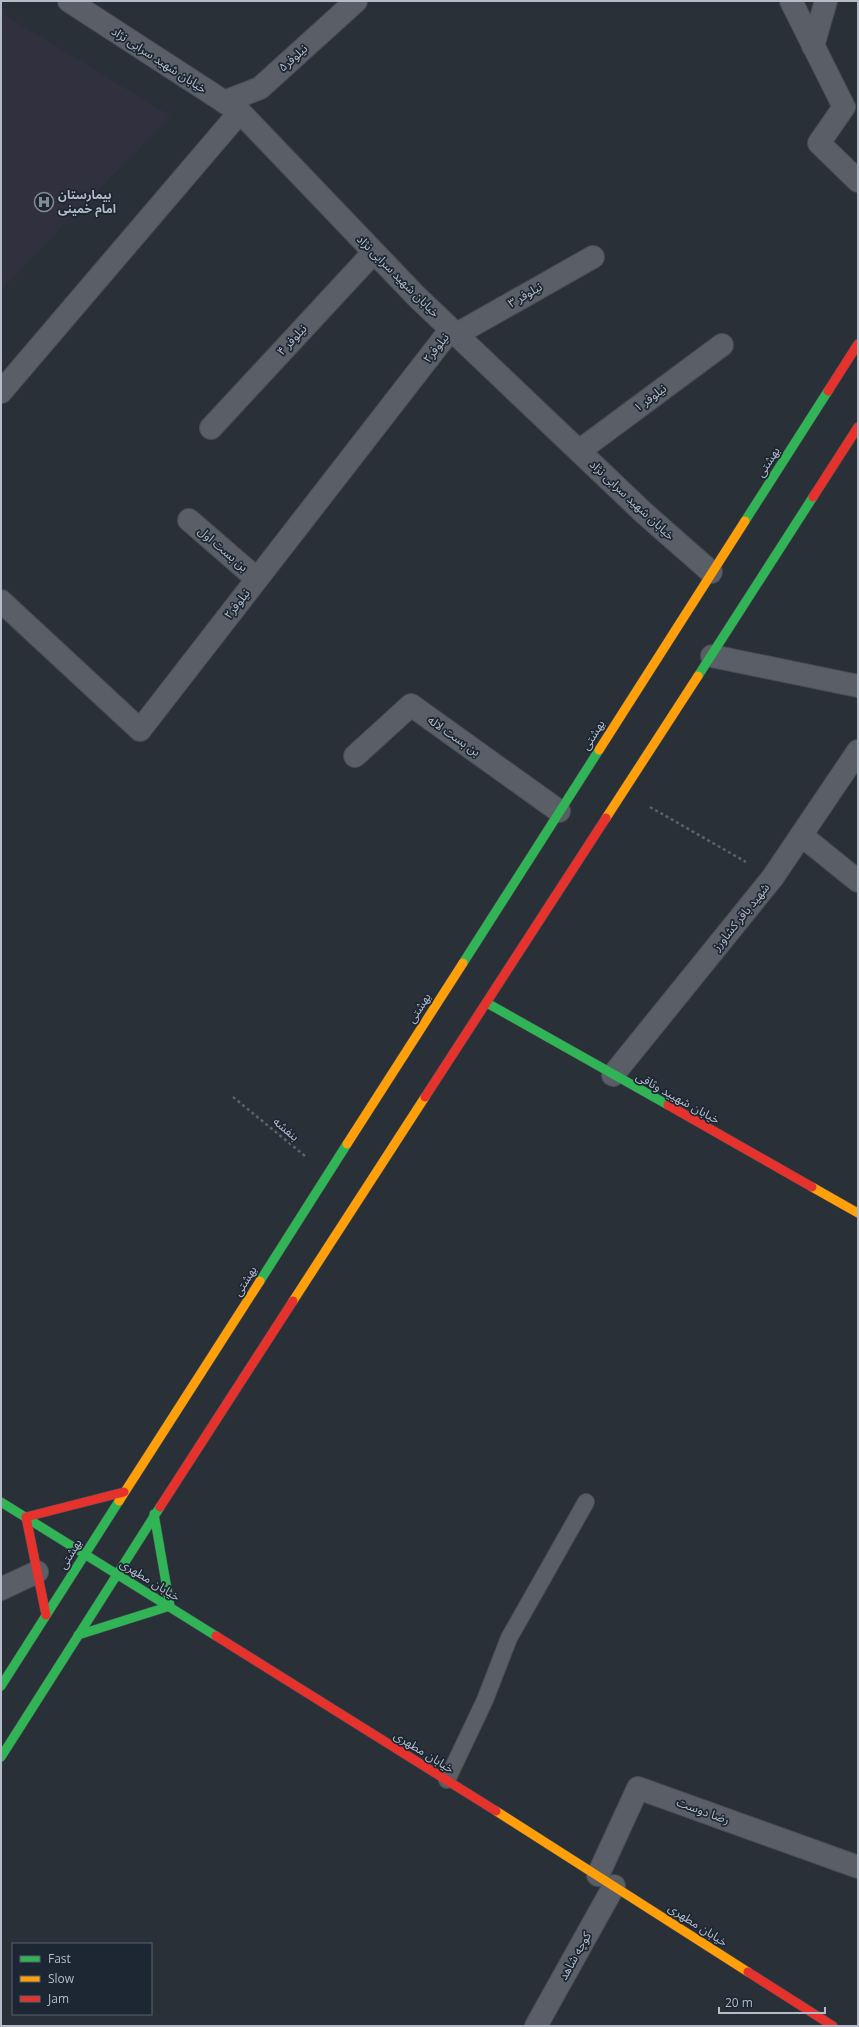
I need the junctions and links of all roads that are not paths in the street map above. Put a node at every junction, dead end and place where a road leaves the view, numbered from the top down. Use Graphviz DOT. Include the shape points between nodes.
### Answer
graph roads {
  1 [pos="69,1"];
  2 [pos="356,1"];
  3 [pos="791,1"];
  4 [pos="826,1"];
  5 [pos="813,46"];
  6 [pos="232,107"];
  7 [pos="858,181"];
  8 [pos="374,252"];
  9 [pos="593,257"];
  10 [pos="454,332"];
  11 [pos="858,344"];
  12 [pos="722,345"];
  13 [pos="1,392"];
  14 [pos="858,427"];
  15 [pos="211,428"];
  16 [pos="579,451"];
  17 [pos="189,520"];
  18 [pos="711,572"];
  19 [pos="257,579"];
  20 [pos="4,610"];
  21 [pos="712,656"];
  22 [pos="858,686"];
  23 [pos="355,756"];
  24 [pos="854,765"];
  25 [pos="559,810"];
  26 [pos="801,835"];
  27 [pos="858,881"];
  28 [pos="487,1003"];
  29 [pos="613,1075"];
  30 [pos="858,1213"];
  31 [pos="124,1492"];
  32 [pos="1,1502"];
  33 [pos="586,1502"];
  34 [pos="154,1514"];
  35 [pos="26,1517"];
  36 [pos="85,1553"];
  37 [pos="37,1572"];
  38 [pos="117,1573"];
  39 [pos="1,1589"];
  40 [pos="170,1606"];
  41 [pos="46,1615"];
  42 [pos="78,1635"];
  43 [pos="1,1686"];
  44 [pos="1,1757"];
  45 [pos="447,1780"];
  46 [pos="858,1867"];
  47 [pos="606,1880"];
  48 [pos="536,2026"];
  49 [pos="833,2026"];
  1 -- 6 [label="street, خیابان شهید سرابی نژاد"];
  2 -- 6 [label="street, نیلوفر۵" via="260,88"];
  3 -- 5 [label="street"];
  4 -- 5 [label="street"];
  5 -- 7 [label="street" via="844,107 819,143"];
  6 -- 8 [label="street, خیابان شهید سرابی نژاد"];
  6 -- 13 [label="street"];
  8 -- 10 [label="street, خیابان شهید سرابی نژاد"];
  8 -- 15 [label="street, نیلوفر ۴"];
  9 -- 10 [label="street, نیلوفر ۳"];
  10 -- 16 [label="street, خیابان شهید سرابی نژاد"];
  10 -- 19 [label="street, نیلوفر۲"];
  11 -- 18 [label="main road, بهشتی"];
  12 -- 16 [label="street, نیلوفر ۱"];
  14 -- 21 [label="main road"];
  16 -- 18 [label="street, خیابان شهید سرابی نژاد"];
  17 -- 19 [label="street, بن بست اول"];
  18 -- 25 [label="main road, بهشتی"];
  19 -- 20 [label="street, نیلوفر۲" via="140,730"];
  21 -- 22 [label="street"];
  21 -- 28 [label="main road"];
  23 -- 25 [label="street, بن بست لاله" via="410,705"];
  24 -- 26 [label="street, شهید باقر کشاورز"];
  25 -- 31 [label="main road, بهشتی"];
  26 -- 27 [label="street"];
  26 -- 29 [label="street, شهید باقر کشاورز" via="773,876"];
  28 -- 29 [label="main road, خیابان شهیید وثاقی"];
  28 -- 34 [label="main road"];
  29 -- 30 [label="main road, خیابان شهیید وثاقی"];
  31 -- 35 [label="main road"];
  31 -- 36 [label="main road, بهشتی"];
  32 -- 35 [label="main road, خیابان مطهری"];
  33 -- 45 [label="lane" via="509,1638 485,1700"];
  34 -- 38 [label="main road"];
  34 -- 40 [label="main road"];
  35 -- 36 [label="main road, خیابان مطهری"];
  35 -- 37 [label="main road"];
  36 -- 38 [label="main road, خیابان مطهری"];
  36 -- 41 [label="main road, بهشتی"];
  37 -- 39 [label="street"];
  37 -- 41 [label="main road"];
  38 -- 40 [label="main road, خیابان مطهری"];
  38 -- 42 [label="main road"];
  40 -- 42 [label="main road"];
  40 -- 45 [label="main road, خیابان مطهری"];
  41 -- 43 [label="main road, بهشتی"];
  42 -- 44 [label="main road"];
  45 -- 47 [label="main road, خیابان مطهری"];
  46 -- 47 [label="street, رضا دوست" via="638,1788"];
  47 -- 48 [label="street, کوچه شاهد"];
  47 -- 49 [label="main road, خیابان مطهری"];
}
